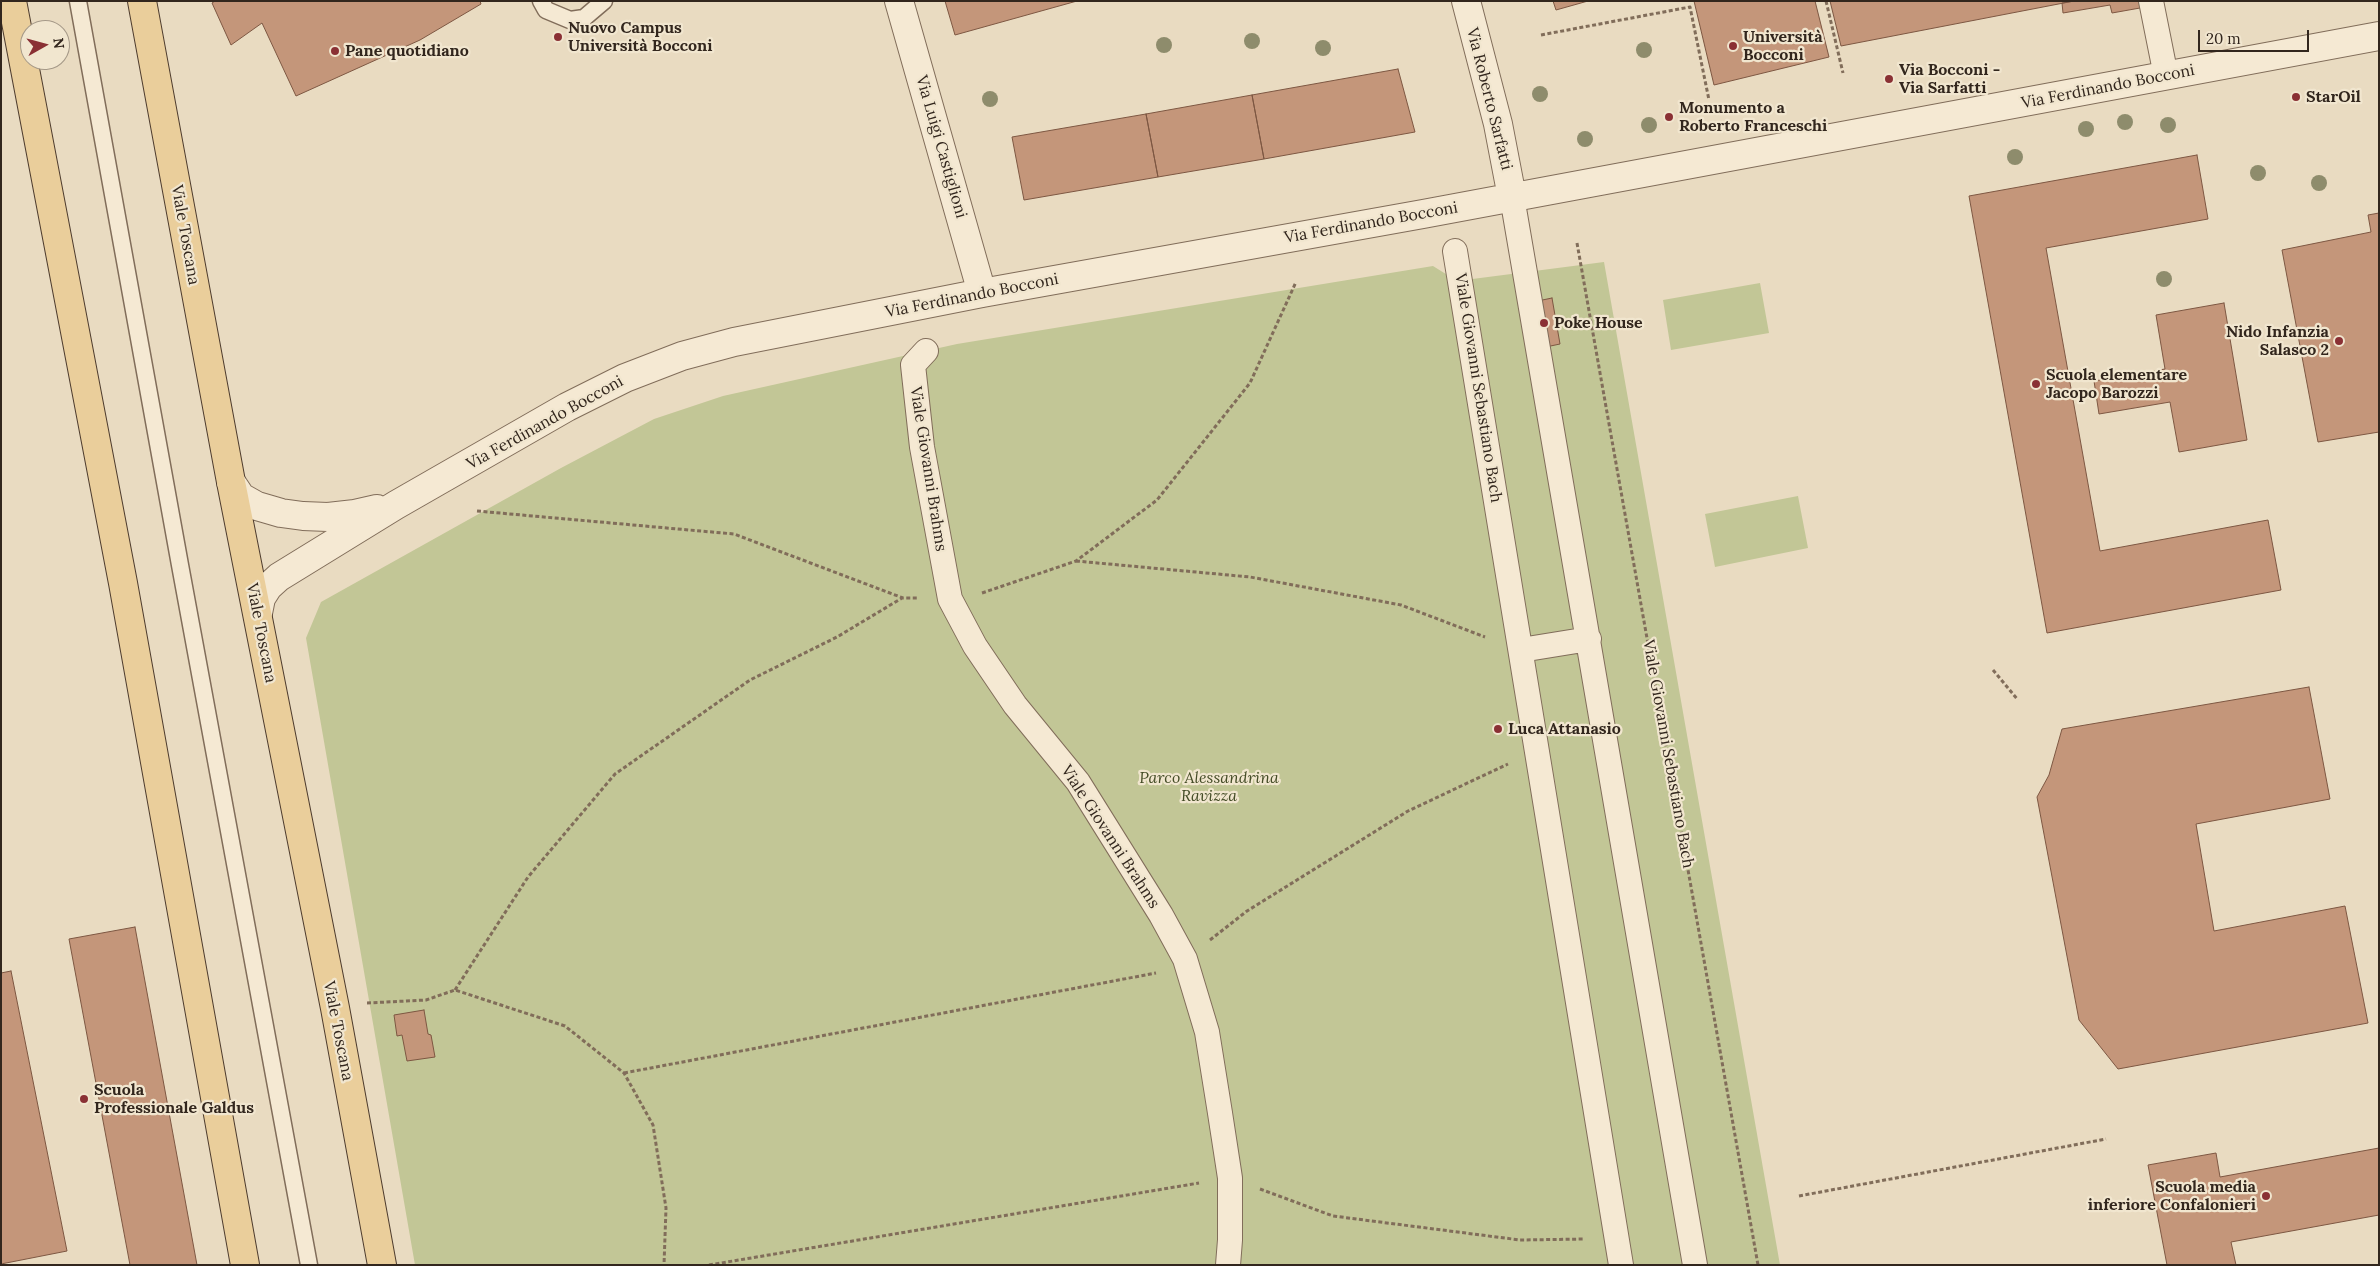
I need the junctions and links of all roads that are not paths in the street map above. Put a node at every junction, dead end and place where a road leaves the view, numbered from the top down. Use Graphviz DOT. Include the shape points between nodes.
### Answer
graph roads {
  1 [pos="12,1"];
  2 [pos="78,1"];
  3 [pos="142,1"];
  4 [pos="541,1"];
  5 [pos="604,1"];
  6 [pos="899,1"];
  7 [pos="1466,1"];
  8 [pos="2151,1"];
  9 [pos="2379,36"];
  10 [pos="2166,76"];
  11 [pos="1512,197"];
  12 [pos="1455,251"];
  13 [pos="982,293"];
  14 [pos="926,351"];
  15 [pos="231,482"];
  16 [pos="396,505"];
  17 [pos="258,613"];
  18 [pos="1589,639"];
  19 [pos="1521,650"];
  20 [pos="245,1265"];
  21 [pos="309,1265"];
  22 [pos="382,1265"];
  23 [pos="1228,1265"];
  24 [pos="1621,1265"];
  25 [pos="1695,1265"];
  1 -- 20 [label="main road" via="123,583"];
  2 -- 21 [label="lane"];
  3 -- 15 [label="main road, Viale Toscana"];
  4 -- 5 [label="lane" via="546,10 570,20 584,18"];
  6 -- 13 [label="street, Via Luigi Castiglioni"];
  7 -- 11 [label="street, Via Roberto Sarfatti" via="1498,124"];
  8 -- 10 [label="street"];
  9 -- 10 [label="street, Via Ferdinando Bocconi"];
  10 -- 11 [label="street, Via Ferdinando Bocconi"];
  11 -- 13 [label="street, Via Ferdinando Bocconi"];
  11 -- 18 [label="street"];
  12 -- 19 [label="street, Viale Giovanni Sebastiano Bach"];
  13 -- 16 [label="street, Via Ferdinando Bocconi" via="734,342 682,356 625,378 567,407"];
  14 -- 23 [label="street, Viale Giovanni Brahms" via="913,365 922,447 950,599 975,646 1015,705 1078,782 1185,959 1207,1032 1230,1178"];
  15 -- 16 [label="street, Via Ferdinando Bocconi" via="241,497 257,506 303,516 355,514"];
  15 -- 17 [label="main road, Viale Toscana"];
  16 -- 17 [label="street, Via Ferdinando Bocconi" via="279,578 261,598"];
  17 -- 22 [label="main road, Viale Toscana"];
  18 -- 19 [label="street"];
  18 -- 25 [label="street"];
  19 -- 24 [label="street, Viale Giovanni Sebastiano Bach"];
}
